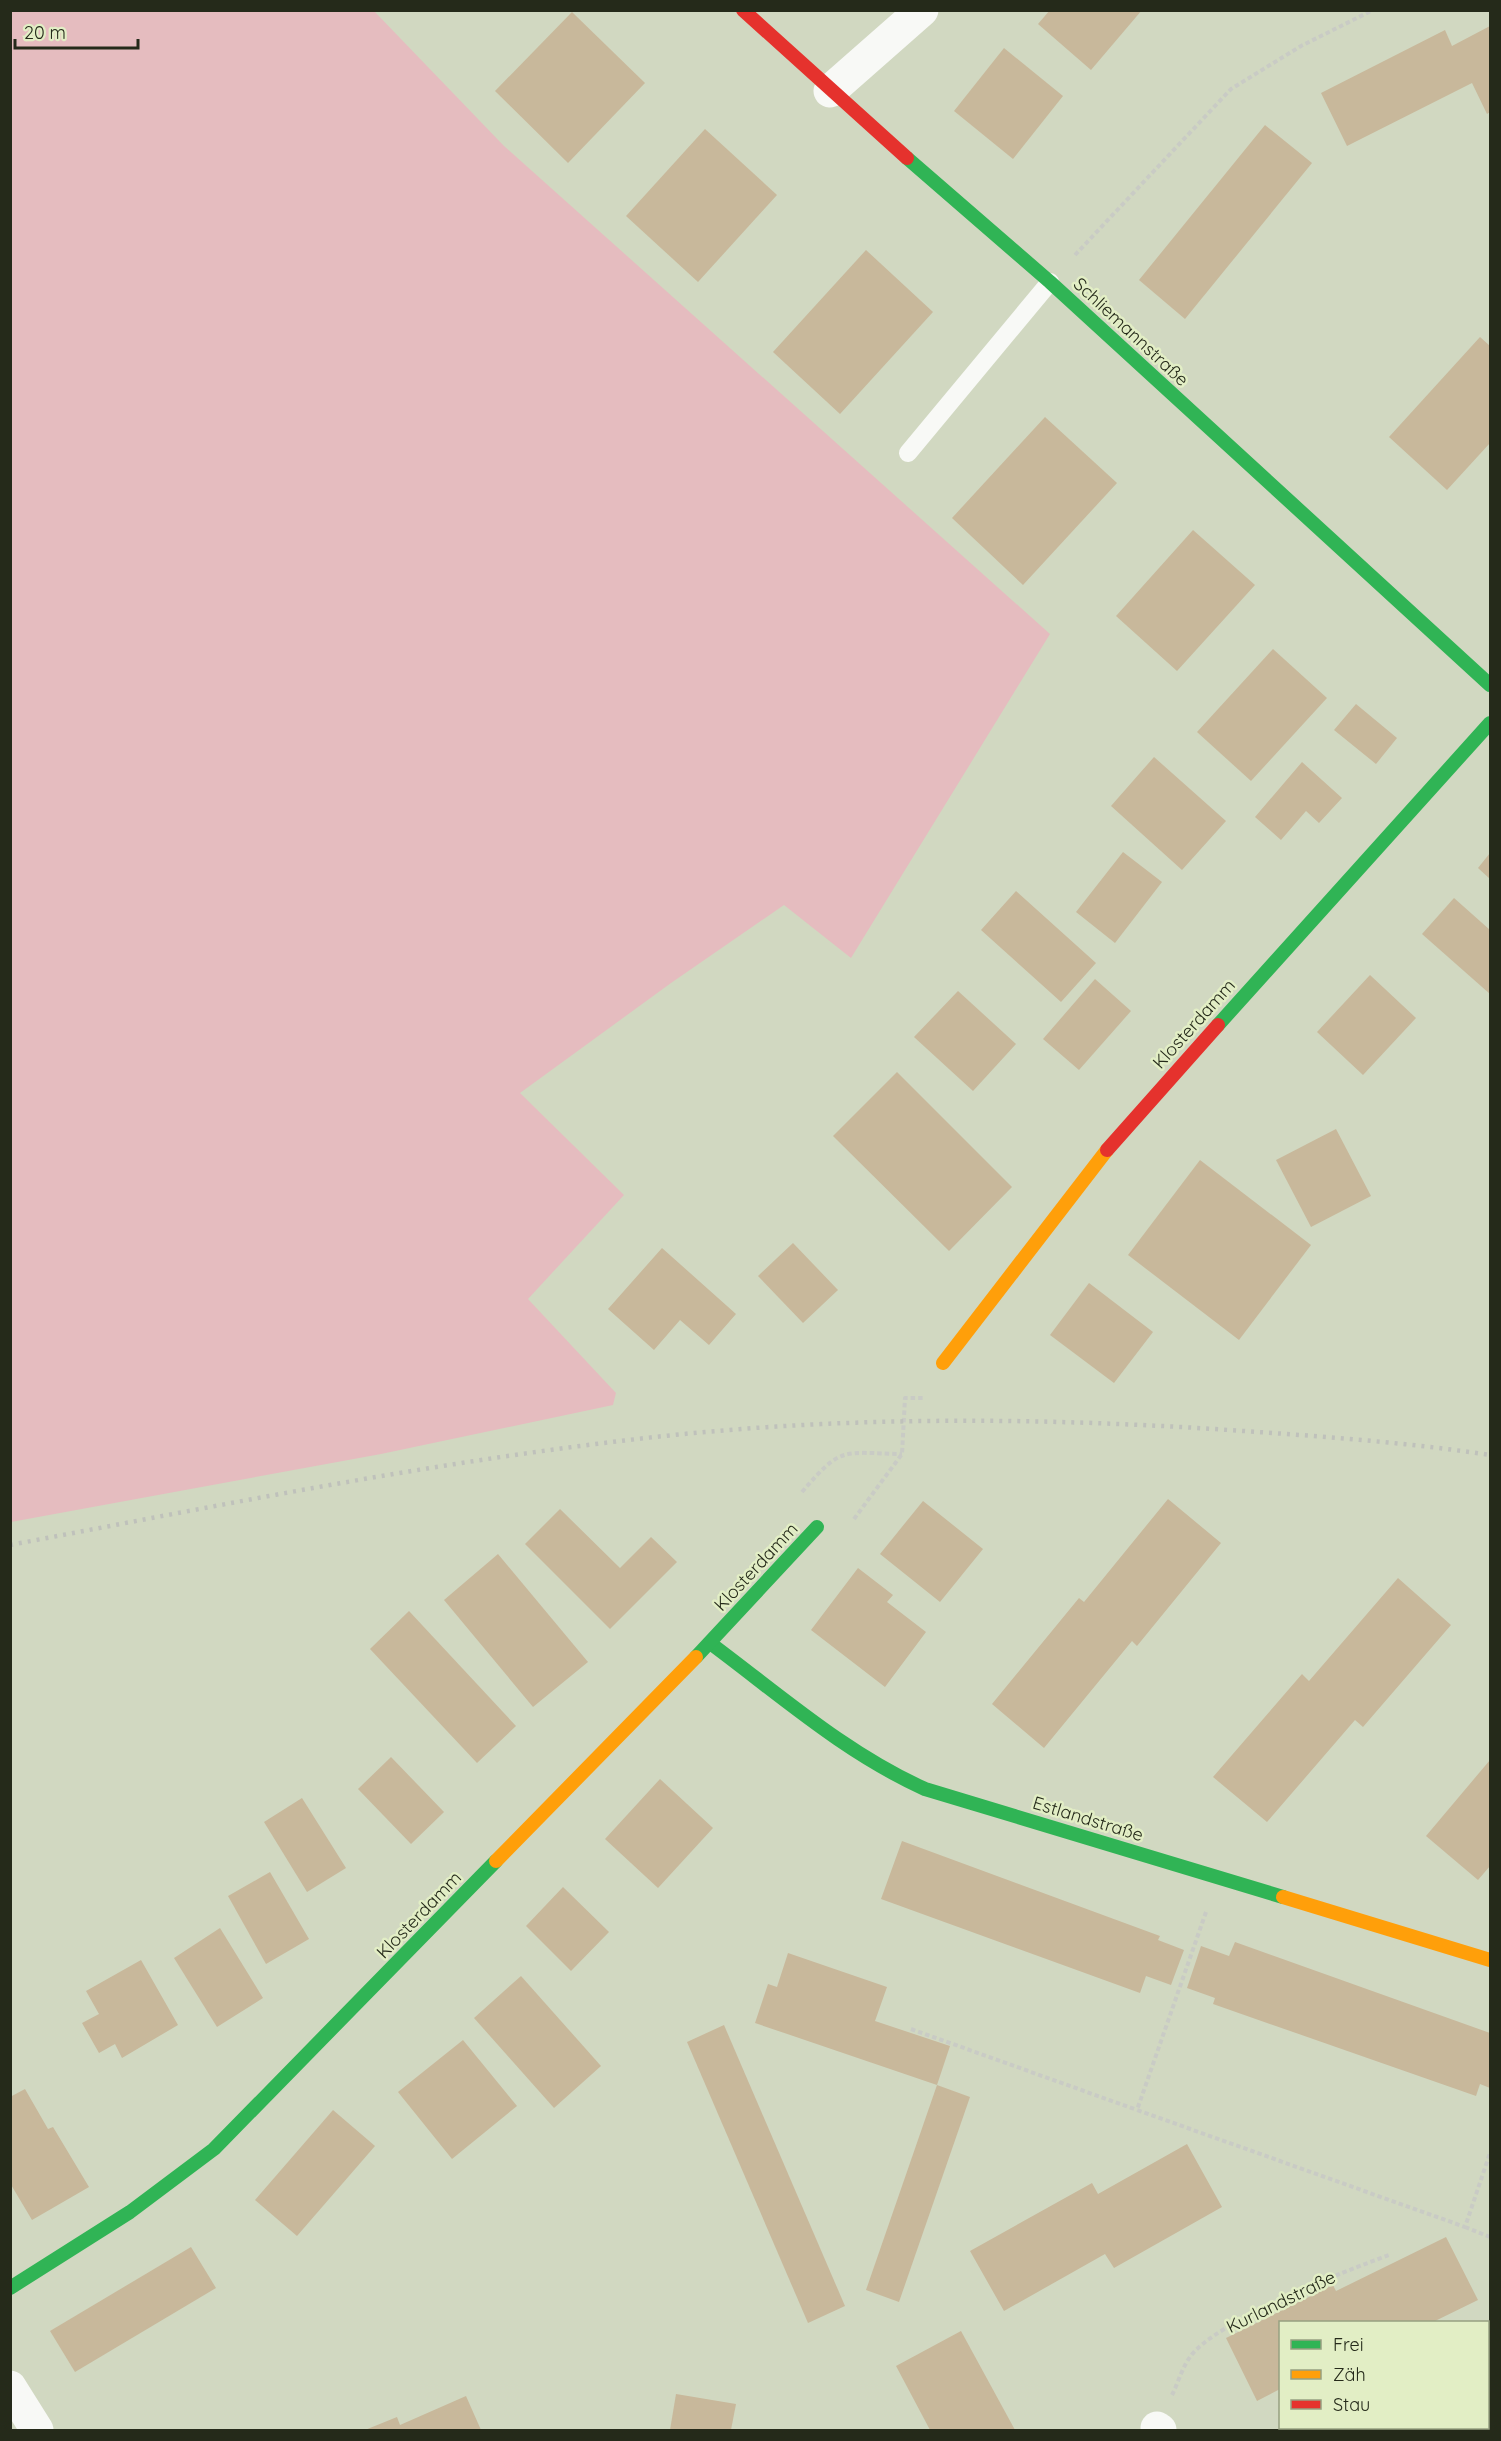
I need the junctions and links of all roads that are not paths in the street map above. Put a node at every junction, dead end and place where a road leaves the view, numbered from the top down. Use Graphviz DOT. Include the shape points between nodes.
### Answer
graph roads {
  1 [pos="743,10"];
  2 [pos="922,10"];
  3 [pos="830,91"];
  4 [pos="1050,282"];
  5 [pos="908,453"];
  6 [pos="1491,685"];
  7 [pos="1491,723"];
  8 [pos="943,1363"];
  9 [pos="818,1527"];
  10 [pos="710,1643"];
  11 [pos="1491,1960"];
  12 [pos="10,2288"];
  13 [pos="10,2387"];
  14 [pos="37,2430"];
  1 -- 3 [label="street, Schliemannstraße"];
  2 -- 3 [label="street"];
  3 -- 4 [label="street, Schliemannstraße"];
  4 -- 5 [label="lane"];
  4 -- 6 [label="street, Schliemannstraße"];
  7 -- 8 [label="street, Klosterdamm" via="1116,1138"];
  9 -- 10 [label="street, Klosterdamm"];
  10 -- 11 [label="street, Estlandstraße" via="849,1748 893,1776 925,1789"];
  10 -- 12 [label="street, Klosterdamm" via="214,2149 130,2212"];
  13 -- 14 [label="street"];
}
